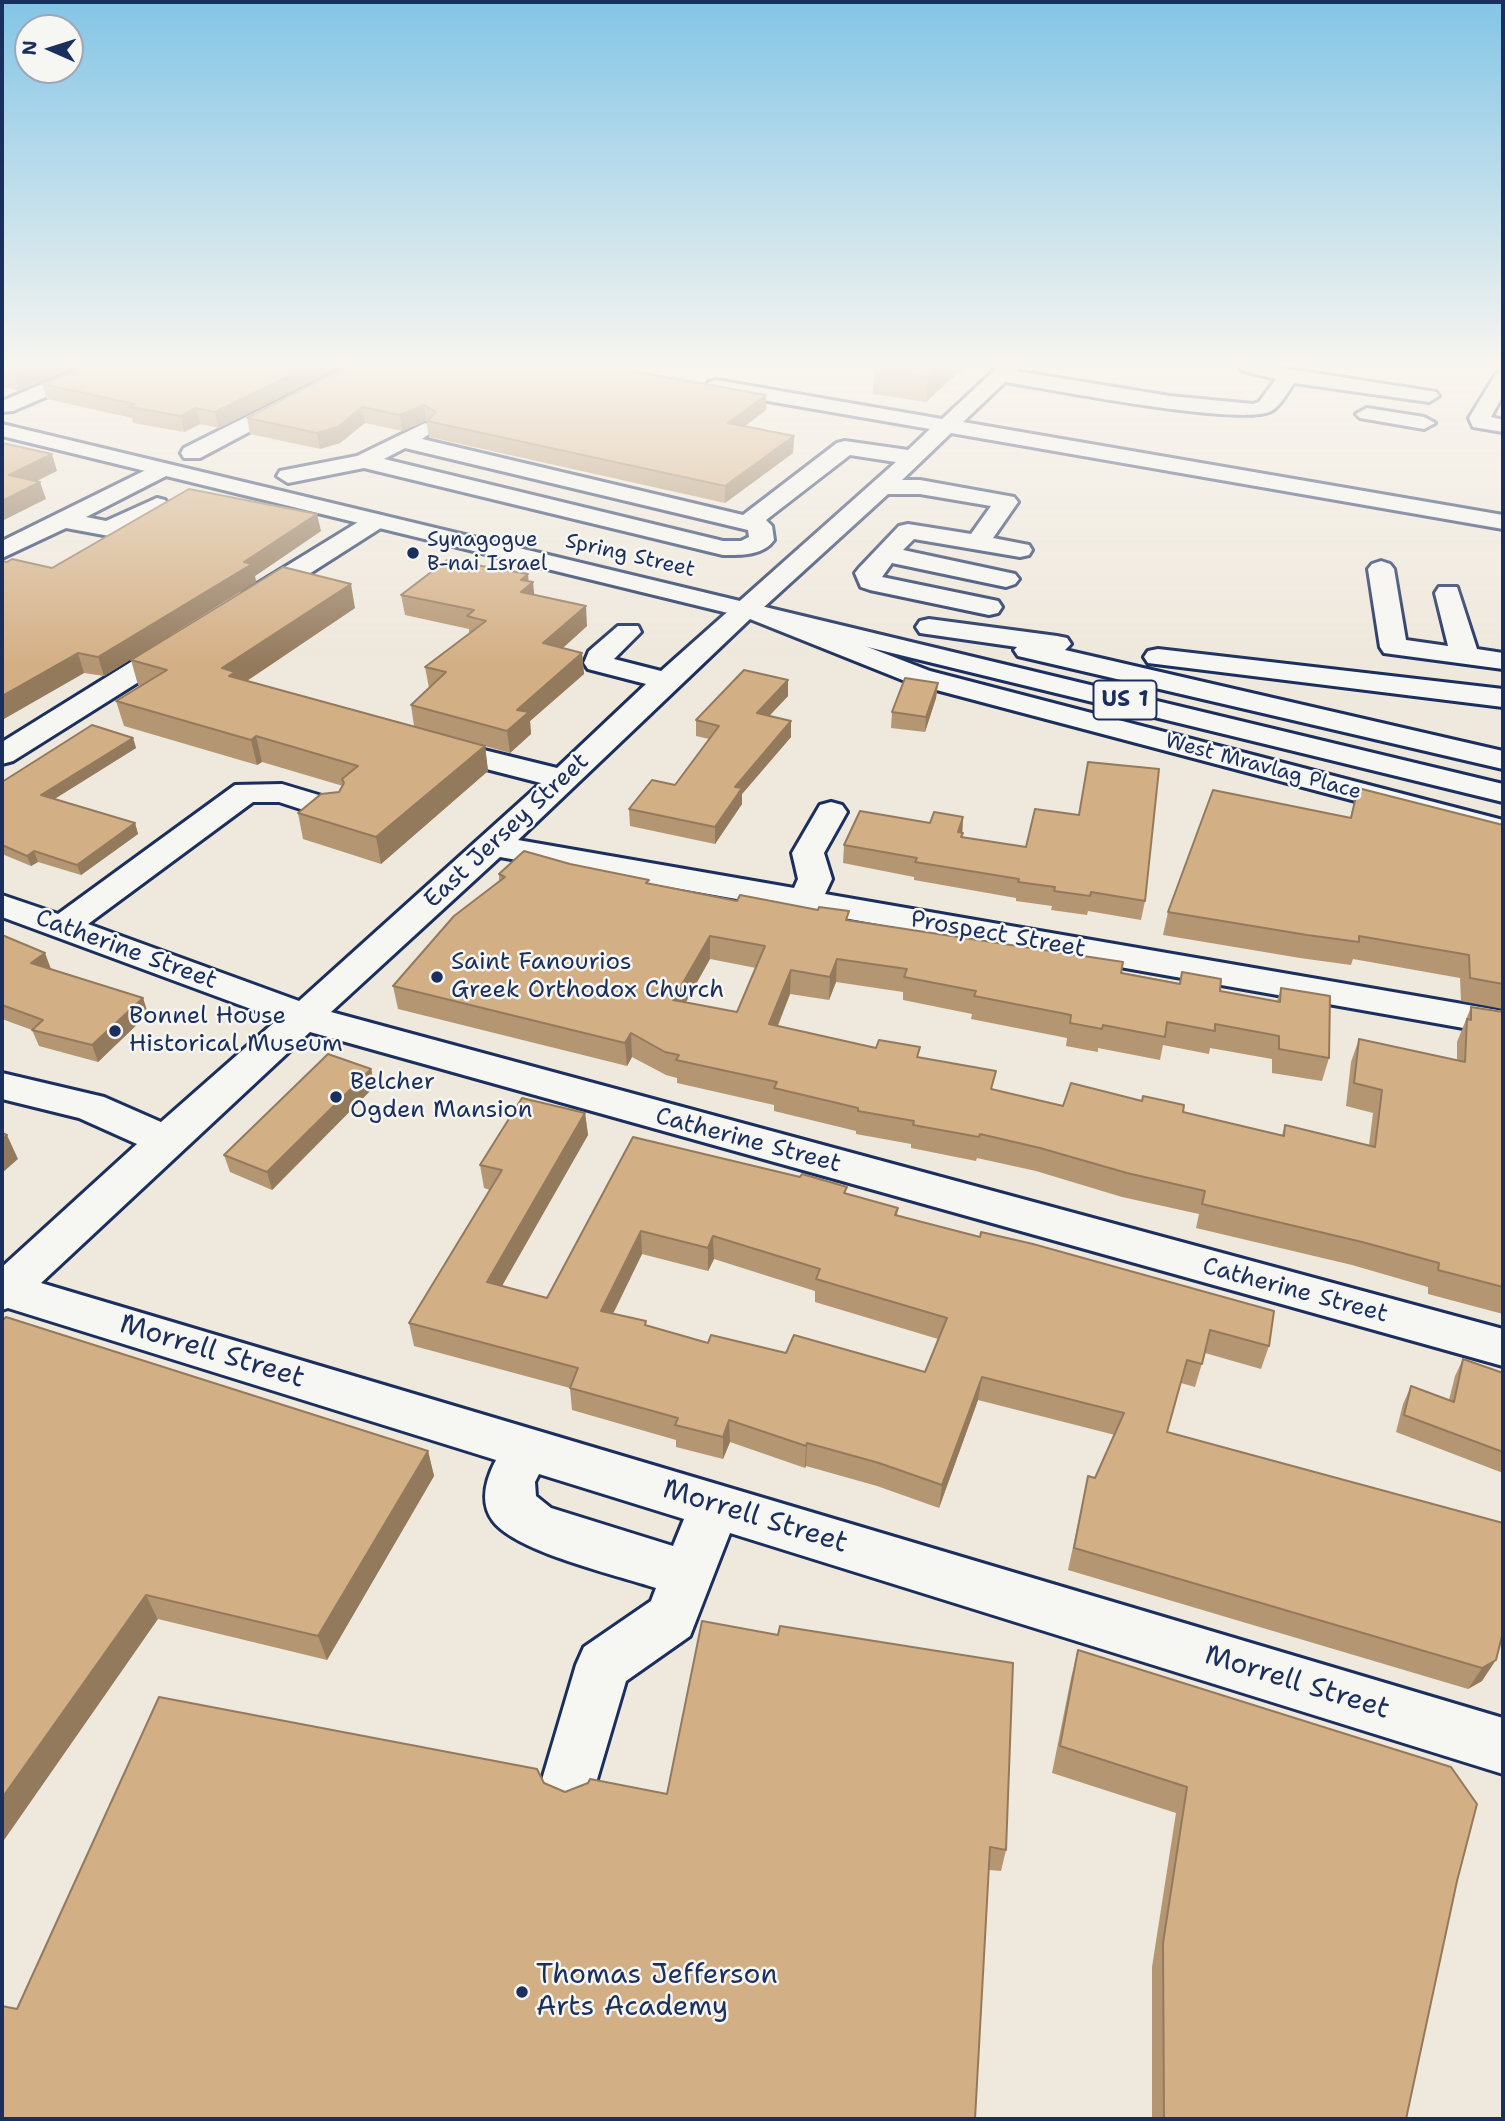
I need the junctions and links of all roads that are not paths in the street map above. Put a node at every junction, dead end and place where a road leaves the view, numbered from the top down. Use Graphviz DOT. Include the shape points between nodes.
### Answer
graph roads {
  1 [pos="149,466"];
  2 [pos="246,466"];
  3 [pos="339,466"];
  4 [pos="384,466"];
  5 [pos="495,466"];
  6 [pos="507,466"];
  7 [pos="822,466"];
  8 [pos="903,466"];
  9 [pos="1177,466"];
  10 [pos="160,470"];
  11 [pos="288,476"];
  12 [pos="460,485"];
  13 [pos="882,487"];
  14 [pos="341,488"];
  15 [pos="944,491"];
  16 [pos="431,502"];
  17 [pos="157,505"];
  18 [pos="62,520"];
  19 [pos="376,521"];
  20 [pos="1503,522"];
  21 [pos="747,523"];
  22 [pos="908,531"];
  23 [pos="977,542"];
  24 [pos="1020,550"];
  25 [pos="2,551"];
  26 [pos="886,554"];
  27 [pos="1381,569"];
  28 [pos="1006,579"];
  29 [pos="752,593"];
  30 [pos="1448,593"];
  31 [pos="795,595"];
  32 [pos="989,607"];
  33 [pos="226,615"];
  34 [pos="202,629"];
  35 [pos="628,632"];
  36 [pos="1465,657"];
  37 [pos="1503,661"];
  38 [pos="666,681"];
  39 [pos="1503,698"];
  40 [pos="411,740"];
  41 [pos="2,755"];
  42 [pos="1503,760"];
  43 [pos="562,779"];
  44 [pos="1503,793"];
  45 [pos="331,809"];
  46 [pos="831,812"];
  47 [pos="1503,830"];
  48 [pos="494,846"];
  49 [pos="805,901"];
  50 [pos="2,905"];
  51 [pos="62,927"];
  52 [pos="307,1015"];
  53 [pos="1503,1023"];
  54 [pos="2,1086"];
  55 [pos="166,1141"];
  56 [pos="4,1292"];
  57 [pos="1503,1349"];
  58 [pos="527,1447"];
  59 [pos="715,1505"];
  60 [pos="687,1574"];
  61 [pos="1503,1746"];
  62 [pos="570,1783"];
  1 -- 10 [label="main road, Spring Street / US 1"];
  2 -- 11 [label="main road"];
  3 -- 11 [label="main road"];
  4 -- 12 [label="main road"];
  5 -- 12 [label="main road"];
  6 -- 21 [label="main road"];
  7 -- 21 [label="main road"];
  8 -- 13 [label="main road, East Jersey Street"];
  9 -- 20 [label="main road"];
  10 -- 18 [label="main road"];
  10 -- 19 [label="main road, Spring Street / US 1"];
  11 -- 14 [label="main road"];
  12 -- 16 [label="main road"];
  12 -- 21 [label="main road" via="723,548 745,548 762,540 760,526"];
  13 -- 15 [label="main road"];
  13 -- 29 [label="main road, East Jersey Street"];
  15 -- 22 [label="main road"];
  15 -- 23 [label="main road" via="1006,502"];
  17 -- 18 [label="main road" via="109,529"];
  18 -- 25 [label="main road"];
  19 -- 29 [label="main road, Spring Street / US 1"];
  19 -- 33 [label="main road"];
  22 -- 23 [label="main road"];
  22 -- 26 [label="main road"];
  23 -- 24 [label="main road"];
  26 -- 28 [label="main road"];
  26 -- 32 [label="main road" via="868,573 870,582"];
  27 -- 36 [label="main road" via="1394,647"];
  29 -- 31 [label="main road, US 1"];
  29 -- 38 [label="main road, East Jersey Street"];
  29 -- 44 [label="main road, US 1"];
  29 -- 47 [label="main road, West Mravlag Place" via="920,677"];
  30 -- 36 [label="main road"];
  34 -- 41 [label="main road"];
  35 -- 38 [label="main road" via="598,663"];
  36 -- 37 [label="main road"];
  38 -- 43 [label="main road, East Jersey Street"];
  39 -- 42 [label="main road, US 1" via="916,624"];
  40 -- 43 [label="main road"];
  43 -- 48 [label="main road, East Jersey Street"];
  45 -- 51 [label="main road" via="282,793 246,792"];
  46 -- 49 [label="main road" via="808,853 815,879"];
  48 -- 49 [label="main road, Prospect Street"];
  48 -- 52 [label="main road, East Jersey Street"];
  49 -- 53 [label="main road, Prospect Street"];
  50 -- 51 [label="main road, Catherine Street"];
  51 -- 52 [label="main road, Catherine Street"];
  52 -- 55 [label="main road, East Jersey Street"];
  52 -- 57 [label="main road, Catherine Street" via="335,1027"];
  54 -- 55 [label="main road" via="90,1107"];
  55 -- 56 [label="main road, East Jersey Street"];
  56 -- 58 [label="main road, Morrell Street"];
  58 -- 59 [label="main road, Morrell Street"];
  58 -- 60 [label="main road" via="510,1482 512,1506 535,1526"];
  59 -- 60 [label="main road"];
  59 -- 61 [label="main road, Morrell Street"];
  60 -- 62 [label="main road" via="671,1618 603,1665"];
}
